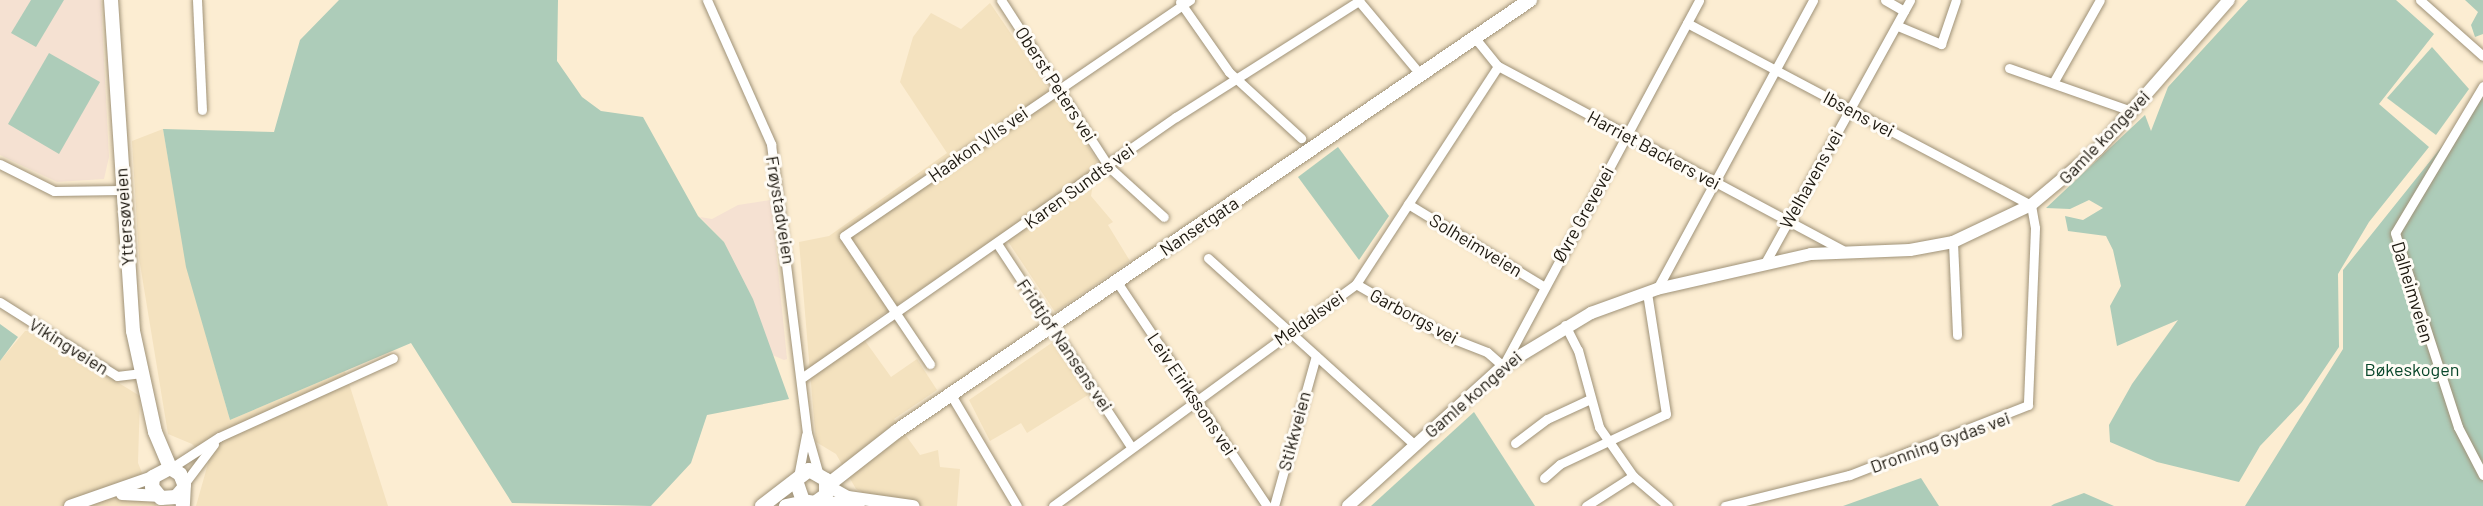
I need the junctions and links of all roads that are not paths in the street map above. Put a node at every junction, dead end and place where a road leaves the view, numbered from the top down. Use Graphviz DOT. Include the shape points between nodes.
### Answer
graph roads {
  1 [pos="111,0"];
  2 [pos="197,0"];
  3 [pos="707,0"];
  4 [pos="1358,0"];
  5 [pos="1530,0"];
  6 [pos="1699,0"];
  7 [pos="1813,0"];
  8 [pos="1885,0"];
  9 [pos="1910,0"];
  10 [pos="1956,0"];
  11 [pos="2100,0"];
  12 [pos="2229,0"];
  13 [pos="2420,0"];
  14 [pos="1004,1"];
  15 [pos="1184,2"];
  16 [pos="1904,10"];
  17 [pos="1687,22"];
  18 [pos="1898,26"];
  19 [pos="1475,38"];
  20 [pos="2483,56"];
  21 [pos="1498,66"];
  22 [pos="2009,68"];
  23 [pos="1775,70"];
  24 [pos="1421,75"];
  25 [pos="1237,80"];
  26 [pos="2053,84"];
  27 [pos="2483,86"];
  28 [pos="1058,88"];
  29 [pos="1849,109"];
  30 [pos="202,110"];
  31 [pos="2131,111"];
  32 [pos="1627,135"];
  33 [pos="1301,138"];
  34 [pos="0,164"];
  35 [pos="1109,167"];
  36 [pos="1714,183"];
  37 [pos="122,189"];
  38 [pos="1408,204"];
  39 [pos="2031,205"];
  40 [pos="1164,217"];
  41 [pos="1786,220"];
  42 [pos="1953,242"];
  43 [pos="998,245"];
  44 [pos="1842,250"];
  45 [pos="1208,258"];
  46 [pos="1765,263"];
  47 [pos="1117,282"];
  48 [pos="1356,284"];
  49 [pos="1543,286"];
  50 [pos="1652,291"];
  51 [pos="0,302"];
  52 [pos="895,314"];
  53 [pos="1053,326"];
  54 [pos="1565,326"];
  55 [pos="1289,332"];
  56 [pos="1957,334"];
  57 [pos="1316,356"];
  58 [pos="393,358"];
  59 [pos="930,364"];
  60 [pos="1503,366"];
  61 [pos="142,373"];
  62 [pos="802,377"];
  63 [pos="951,395"];
  64 [pos="1196,400"];
  65 [pos="1588,400"];
  66 [pos="807,433"];
  67 [pos="219,437"];
  68 [pos="1608,441"];
  69 [pos="1515,443"];
  70 [pos="1415,445"];
  71 [pos="1131,447"];
  72 [pos="867,452"];
  73 [pos="163,471"];
  74 [pos="818,472"];
  75 [pos="2483,475"];
  76 [pos="1633,476"];
  77 [pos="1544,478"];
  78 [pos="797,479"];
  79 [pos="183,486"];
  80 [pos="828,486"];
  81 [pos="115,494"];
  82 [pos="162,500"];
  83 [pos="813,502"];
  84 [pos="869,502"];
  85 [pos="1662,504"];
  86 [pos="70,506"];
  87 [pos="183,506"];
  88 [pos="762,506"];
  89 [pos="786,506"];
  90 [pos="913,506"];
  91 [pos="1017,506"];
  92 [pos="1053,506"];
  93 [pos="1267,506"];
  94 [pos="1275,506"];
  95 [pos="1348,506"];
  96 [pos="1586,506"];
  97 [pos="1725,506"];
  1 -- 37 [label="main road, Yttersøveien"];
  2 -- 30 [label="street"];
  3 -- 62 [label="street, Frøystadveien" via="771,144"];
  4 -- 24 [label="street"];
  4 -- 25 [label="street, Karen Sundts vei"];
  5 -- 19 [label="main road, Nansetgata"];
  6 -- 17 [label="street, Øvre Grevevei"];
  7 -- 23 [label="street"];
  8 -- 16 [label="street"];
  9 -- 16 [label="street, Welhavens vei"];
  10 -- 18 [label="street" via="1941,44"];
  11 -- 26 [label="street"];
  12 -- 31 [label="street, Gamle kongevei"];
  13 -- 20 [label="street"];
  14 -- 28 [label="street, Oberst Peters vei"];
  15 -- 25 [label="street"];
  15 -- 28 [label="street, Haakon VIIs vei"];
  16 -- 18 [label="street, Welhavens vei"];
  17 -- 23 [label="street, Ibsens vei"];
  17 -- 32 [label="street, Øvre Grevevei"];
  18 -- 29 [label="street, Welhavens vei"];
  19 -- 21 [label="street, Harriet Backers vei"];
  19 -- 24 [label="main road, Nansetgata"];
  21 -- 32 [label="street, Harriet Backers vei"];
  21 -- 38 [label="street, Meldalsvei"];
  22 -- 26 [label="street"];
  23 -- 29 [label="street, Ibsens vei"];
  23 -- 36 [label="street"];
  24 -- 47 [label="main road, Nansetgata"];
  25 -- 33 [label="street"];
  25 -- 35 [label="street, Karen Sundts vei"];
  26 -- 31 [label="street"];
  27 -- 75 [label="street, Dalheimveien" via="2395,233 2458,427"];
  28 -- 35 [label="street, Oberst Peters vei"];
  28 -- 52 [label="street, Haakon VIIs vei" via="844,236"];
  29 -- 39 [label="street, Ibsens vei"];
  29 -- 41 [label="street, Welhavens vei"];
  31 -- 39 [label="street, Gamle kongevei" via="2084,162"];
  32 -- 36 [label="street, Harriet Backers vei"];
  32 -- 49 [label="street, Øvre Grevevei"];
  34 -- 37 [label="street" via="54,190"];
  35 -- 40 [label="street, Oberst Peters vei"];
  35 -- 43 [label="street, Karen Sundts vei"];
  36 -- 41 [label="street, Harriet Backers vei"];
  36 -- 50 [label="street"];
  37 -- 61 [label="main road, Yttersøveien"];
  38 -- 48 [label="street, Meldalsvei"];
  38 -- 49 [label="street, Solheimveien"];
  39 -- 42 [label="street, Gamle kongevei"];
  39 -- 97 [label="street, Dronning Gydas vei" via="2035,228 2028,405 1849,475"];
  41 -- 44 [label="street, Harriet Backers vei"];
  41 -- 46 [label="street, Welhavens vei"];
  42 -- 44 [label="street, Gamle kongevei" via="1910,250"];
  42 -- 56 [label="street"];
  43 -- 52 [label="street, Karen Sundts vei"];
  43 -- 53 [label="street, Fridtjof Nansens vei"];
  44 -- 46 [label="street, Gamle kongevei"];
  45 -- 55 [label="street"];
  46 -- 50 [label="street, Gamle kongevei"];
  47 -- 53 [label="main road, Nansetgata"];
  47 -- 64 [label="street, Leiv Eirikssons vei"];
  48 -- 55 [label="street, Meldalsvei"];
  48 -- 60 [label="street, Garborgs vei" via="1446,336 1487,352"];
  49 -- 60 [label="street, Øvre Grevevei"];
  50 -- 54 [label="street, Gamle kongevei"];
  50 -- 68 [label="street" via="1666,414"];
  51 -- 61 [label="street, Vikingveien" via="117,376"];
  52 -- 59 [label="street"];
  52 -- 62 [label="street, Karen Sundts vei"];
  53 -- 63 [label="main road, Nansetgata"];
  53 -- 71 [label="street, Fridtjof Nansens vei"];
  54 -- 60 [label="street, Gamle kongevei"];
  54 -- 65 [label="street" via="1578,350"];
  55 -- 57 [label="street"];
  55 -- 64 [label="street, Meldalsvei"];
  57 -- 70 [label="street"];
  57 -- 94 [label="street, Stikkveien"];
  58 -- 67 [label="street"];
  60 -- 70 [label="street, Gamle kongevei"];
  61 -- 73 [label="main road, Yttersøveien"];
  62 -- 66 [label="street, Frøystadveien"];
  63 -- 72 [label="main road, Nansetgata"];
  63 -- 91 [label="street"];
  64 -- 71 [label="street, Meldalsvei"];
  64 -- 93 [label="street, Leiv Eirikssons vei"];
  65 -- 68 [label="street"];
  65 -- 69 [label="street" via="1547,419"];
  66 -- 74 [label="street, Frøystadveien"];
  66 -- 78 [label="street, Frøystadveien"];
  67 -- 73 [label="street"];
  67 -- 79 [label="street"];
  68 -- 76 [label="street"];
  68 -- 77 [label="street"];
  70 -- 95 [label="street, Gamle kongevei"];
  71 -- 92 [label="street, Meldalsvei"];
  72 -- 74 [label="main road, Nansetgata"];
  72 -- 80 [label="main road, Nansetgata"];
  73 -- 79 [label="main road"];
  73 -- 81 [label="street"];
  73 -- 82 [label="main road, Yttersøveien"];
  74 -- 78 [label="main road, Nansetgata"];
  74 -- 80 [label="main road"];
  76 -- 85 [label="street"];
  76 -- 96 [label="street"];
  78 -- 83 [label="main road" via="798,496"];
  78 -- 88 [label="main road"];
  79 -- 82 [label="main road" via="176,497"];
  79 -- 87 [label="main road"];
  80 -- 83 [label="main road"];
  80 -- 84 [label="street"];
  81 -- 82 [label="street"];
  81 -- 86 [label="street"];
  83 -- 84 [label="street"];
  83 -- 89 [label="main road"];
  84 -- 90 [label="street"];
}
